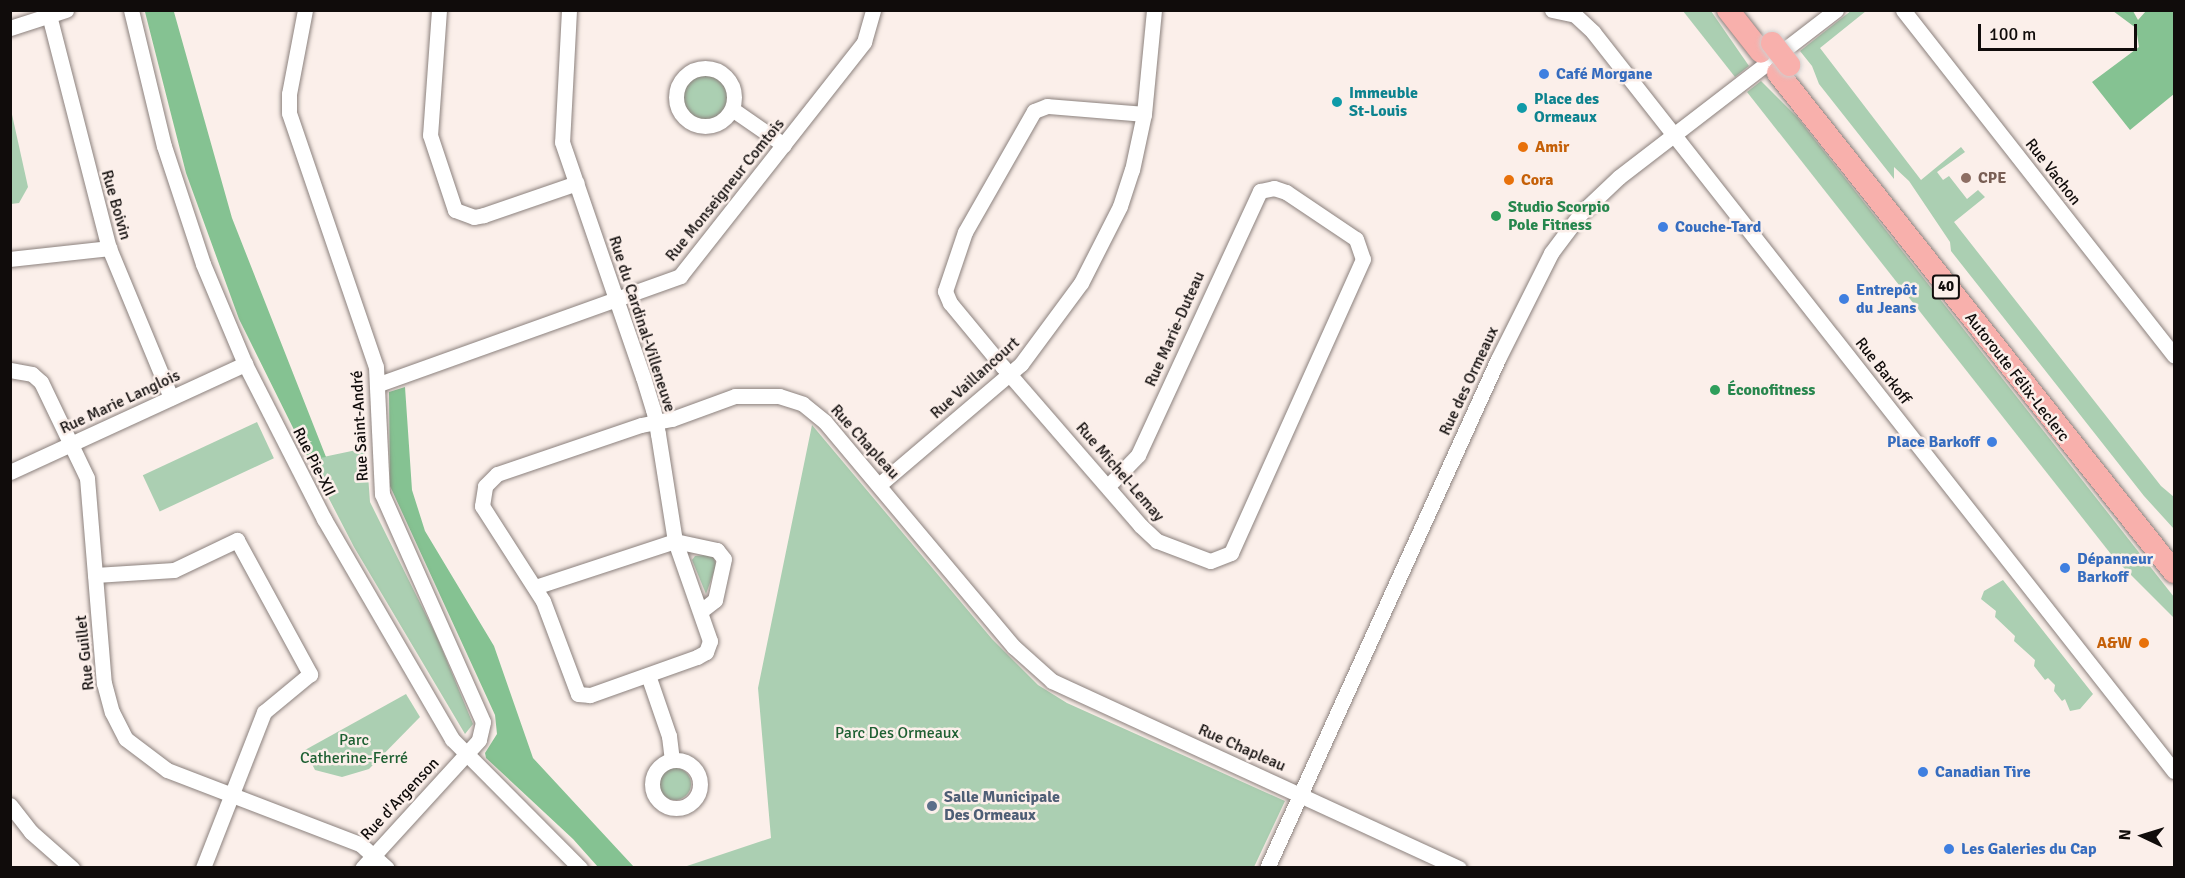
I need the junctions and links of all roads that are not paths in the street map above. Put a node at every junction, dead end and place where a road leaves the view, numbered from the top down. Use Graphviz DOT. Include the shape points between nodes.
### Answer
graph roads {
  1 [pos="66,10"];
  2 [pos="131,10"];
  3 [pos="305,10"];
  4 [pos="439,10"];
  5 [pos="569,10"];
  6 [pos="873,10"];
  7 [pos="1154,10"];
  8 [pos="1552,10"];
  9 [pos="1728,10"];
  10 [pos="1747,10"];
  11 [pos="1836,10"];
  12 [pos="1903,10"];
  13 [pos="49,15"];
  14 [pos="10,28"];
  15 [pos="1767,48"];
  16 [pos="1783,69"];
  17 [pos="732,109"];
  18 [pos="1144,114"];
  19 [pos="1674,136"];
  20 [pos="784,145"];
  21 [pos="576,183"];
  22 [pos="1271,188"];
  23 [pos="109,248"];
  24 [pos="10,260"];
  25 [pos="617,300"];
  26 [pos="2175,355"];
  27 [pos="245,364"];
  28 [pos="10,370"];
  29 [pos="1010,374"];
  30 [pos="379,384"];
  31 [pos="171,398"];
  32 [pos="656,422"];
  33 [pos="71,444"];
  34 [pos="10,472"];
  35 [pos="880,484"];
  36 [pos="1108,486"];
  37 [pos="675,541"];
  38 [pos="2175,550"];
  39 [pos="2175,572"];
  40 [pos="95,575"];
  41 [pos="535,587"];
  42 [pos="702,610"];
  43 [pos="648,675"];
  44 [pos="465,755"];
  45 [pos="672,760"];
  46 [pos="2175,771"];
  47 [pos="231,795"];
  48 [pos="1300,795"];
  49 [pos="10,805"];
  50 [pos="373,855"];
  51 [pos="72,867"];
  52 [pos="203,867"];
  53 [pos="362,867"];
  54 [pos="387,867"];
  55 [pos="580,867"];
  56 [pos="1267,867"];
  57 [pos="1459,867"];
  1 -- 13 [label="street"];
  2 -- 27 [label="street, Rue Pie-XII" via="189,229"];
  3 -- 30 [label="street, Rue Saint-André" via="289,113"];
  4 -- 21 [label="street" via="430,135 455,210 474,217 484,215"];
  5 -- 21 [label="street, Rue du Cardinal-Villeneuve" via="560,134"];
  6 -- 20 [label="street, Rue Monseigneur Comtois" via="864,42"];
  7 -- 18 [label="street, Rue Vaillancourt"];
  8 -- 19 [label="street, Rue Barkoff" via="1575,15 1589,27"];
  9 -- 15 [label="highway, Autoroute Félix-Leclerc / 40"];
  10 -- 15 [label="highway, Autoroute Félix-Leclerc / 40"];
  11 -- 19 [label="street, Rue des Ormeaux"];
  12 -- 26 [label="street, Rue Vachon"];
  13 -- 14 [label="street"];
  13 -- 23 [label="street, Rue Boivin"];
  15 -- 16 [label="highway, Autoroute Félix-Leclerc / 40"];
  16 -- 38 [label="highway, Autoroute Félix-Leclerc / 40"];
  16 -- 39 [label="highway, Autoroute Félix-Leclerc / 40"];
  17 -- 20 [label="street"];
  18 -- 29 [label="street, Rue Vaillancourt" via="1127,187 1095,258 1050,328"];
  18 -- 29 [label="street, Rue Michel-Lemay" via="1047,106 1034,111 965,232 946,284 947,298"];
  19 -- 46 [label="street, Rue Barkoff"];
  19 -- 48 [label="street, Rue des Ormeaux" via="1596,197 1545,262"];
  20 -- 25 [label="street, Rue Monseigneur Comtois" via="690,267 666,283"];
  21 -- 25 [label="street, Rue du Cardinal-Villeneuve"];
  22 -- 36 [label="street, Rue Marie-Duteau" via="1260,191 1252,202 1138,456"];
  22 -- 36 [label="street, Rue Michel-Lemay" via="1286,192 1356,239 1364,259 1236,546 1225,558 1210,561 1168,546 1147,533"];
  23 -- 24 [label="street"];
  23 -- 31 [label="street, Rue Boivin"];
  25 -- 30 [label="street, Rue Monseigneur Comtois"];
  25 -- 32 [label="street, Rue du Cardinal-Villeneuve"];
  27 -- 31 [label="street, Rue Marie Langlois"];
  27 -- 44 [label="street, Rue Pie-XII" via="366,595 432,709"];
  28 -- 33 [label="street, Rue Guillet" via="32,374 41,382"];
  29 -- 35 [label="street, Rue Vaillancourt"];
  29 -- 36 [label="street, Rue Michel-Lemay"];
  30 -- 44 [label="street, Rue Saint-André" via="379,474 384,503 482,716 482,735"];
  31 -- 33 [label="street, Rue Marie Langlois"];
  32 -- 35 [label="street, Rue Chapleau" via="746,394 792,400 825,422"];
  32 -- 37 [label="street, Rue du Cardinal-Villeneuve"];
  32 -- 41 [label="street, Rue Chapleau" via="497,474 489,481 482,492 482,506"];
  33 -- 34 [label="street, Rue Marie Langlois"];
  33 -- 40 [label="street, Rue Guillet" via="88,482"];
  35 -- 48 [label="street, Rue Chapleau" via="1036,670 1064,688"];
  37 -- 41 [label="street"];
  37 -- 42 [label="street, Rue Chapleau"];
  37 -- 42 [label="street" via="711,548 724,559 715,600"];
  40 -- 47 [label="street, Rue Guillet" via="104,683 120,732 154,764"];
  40 -- 47 [label="street" via="174,570 237,540 310,674 266,707"];
  41 -- 43 [label="street, Rue Chapleau" via="578,694 590,695"];
  42 -- 43 [label="street, Rue Chapleau" via="710,634 706,652"];
  43 -- 45 [label="street" via="669,736"];
  44 -- 50 [label="street, Rue d'Argenson"];
  44 -- 55 [label="street, Rue Pie-XII"];
  47 -- 50 [label="street, Rue Guillet" via="360,844"];
  47 -- 52 [label="street"];
  48 -- 56 [label="street, Rue des Ormeaux"];
  48 -- 57 [label="street, Rue Chapleau"];
  49 -- 51 [label="street" via="31,832"];
  50 -- 53 [label="street, Rue d'Argenson"];
  50 -- 54 [label="street, Rue Guillet"];
}
